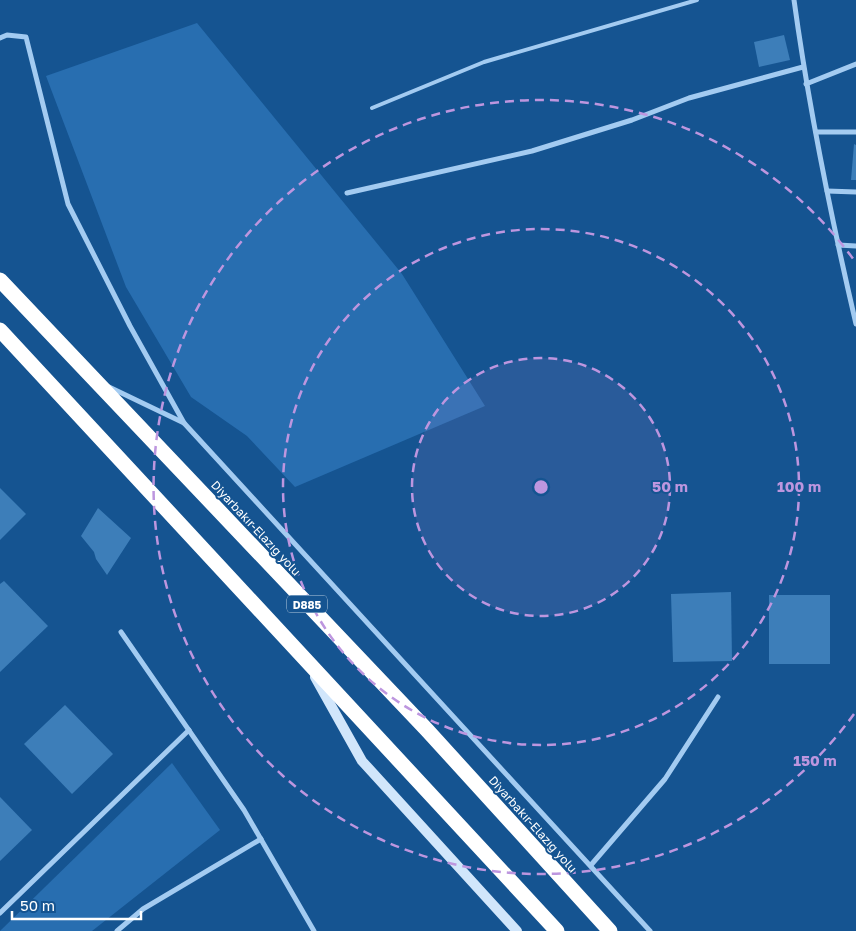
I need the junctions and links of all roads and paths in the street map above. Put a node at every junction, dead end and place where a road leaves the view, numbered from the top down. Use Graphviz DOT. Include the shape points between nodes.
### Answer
graph roads {
  1 [pos="697,0"];
  2 [pos="794,0"];
  3 [pos="0,38"];
  4 [pos="856,64"];
  5 [pos="803,66"];
  6 [pos="806,84"];
  7 [pos="372,108"];
  8 [pos="816,132"];
  9 [pos="856,132"];
  10 [pos="827,191"];
  11 [pos="856,192"];
  12 [pos="347,193"];
  13 [pos="838,245"];
  14 [pos="856,246"];
  15 [pos="0,280"];
  16 [pos="853,297"];
  17 [pos="856,324"];
  18 [pos="0,330"];
  19 [pos="94,380"];
  20 [pos="184,423"];
  21 [pos="121,632"];
  22 [pos="305,658"];
  23 [pos="718,697"];
  24 [pos="189,730"];
  25 [pos="261,839"];
  26 [pos="591,865"];
  27 [pos="0,913"];
  28 [pos="117,931"];
  29 [pos="314,931"];
  30 [pos="517,931"];
  31 [pos="557,931"];
  32 [pos="610,931"];
  33 [pos="650,931"];
  1 -- 7 [label="lane" via="492,60"];
  2 -- 5 [label="street"];
  3 -- 20 [label="street" via="7,35 26,37 68,204"];
  4 -- 6 [label="street"];
  5 -- 6 [label="street"];
  5 -- 12 [label="street" via="689,98 632,120 532,151"];
  6 -- 8 [label="street"];
  8 -- 9 [label="street"];
  8 -- 10 [label="street"];
  10 -- 11 [label="street"];
  10 -- 13 [label="street"];
  13 -- 14 [label="street"];
  13 -- 16 [label="street"];
  15 -- 19 [label="highway, Diyarbakır-Elazığ yolu / D885"];
  16 -- 17 [label="street"];
  18 -- 22 [label="highway, D885"];
  19 -- 20 [label="street"];
  19 -- 32 [label="highway, Diyarbakır-Elazığ yolu / D885" via="426,730"];
  20 -- 26 [label="street"];
  21 -- 24 [label="street"];
  22 -- 30 [label="street" via="362,762"];
  22 -- 31 [label="highway, D885"];
  23 -- 26 [label="street" via="665,779"];
  24 -- 25 [label="street"];
  24 -- 27 [label="street"];
  25 -- 28 [label="street" via="143,909"];
  25 -- 29 [label="street"];
  26 -- 33 [label="street"];
}
